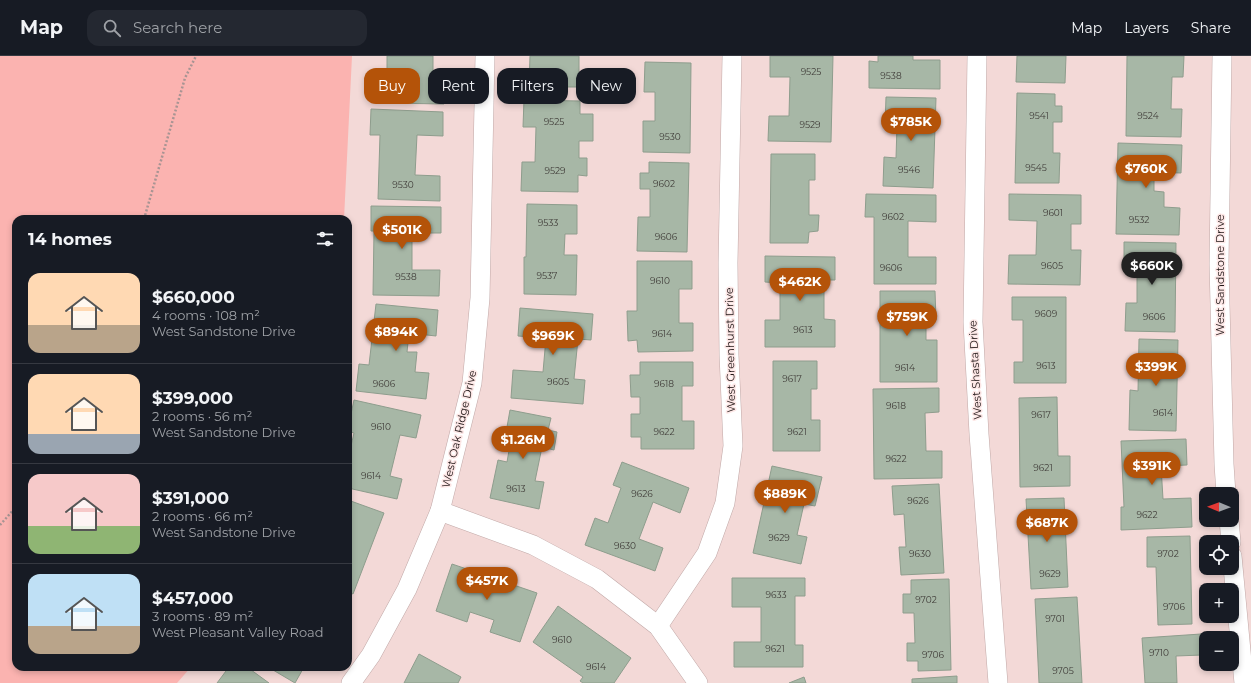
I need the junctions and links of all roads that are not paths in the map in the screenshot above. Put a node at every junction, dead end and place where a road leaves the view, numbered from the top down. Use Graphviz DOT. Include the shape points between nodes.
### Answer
graph roads {
  1 [pos="485,56"];
  2 [pos="732,56"];
  3 [pos="977,56"];
  4 [pos="1222,56"];
  5 [pos="1226,487"];
  6 [pos="440,511"];
  7 [pos="1234,575"];
  8 [pos="658,626"];
  9 [pos="350,683"];
  10 [pos="698,683"];
  11 [pos="998,683"];
  12 [pos="1244,683"];
  1 -- 6 [label="street, West Oak Ridge Drive" via="480,298 472,383"];
  2 -- 8 [label="street, West Greenhurst Drive" via="728,263 732,453 725,503 707,553"];
  3 -- 11 [label="street, West Shasta Drive" via="973,322"];
  4 -- 5 [label="street, West Sandstone Drive" via="1218,264"];
  6 -- 8 [label="street" via="533,545 598,579"];
  6 -- 9 [label="street, West Oak Ridge Drive" via="407,589 371,655"];
  7 -- 12 [label="street"];
  8 -- 10 [label="street"];
}
